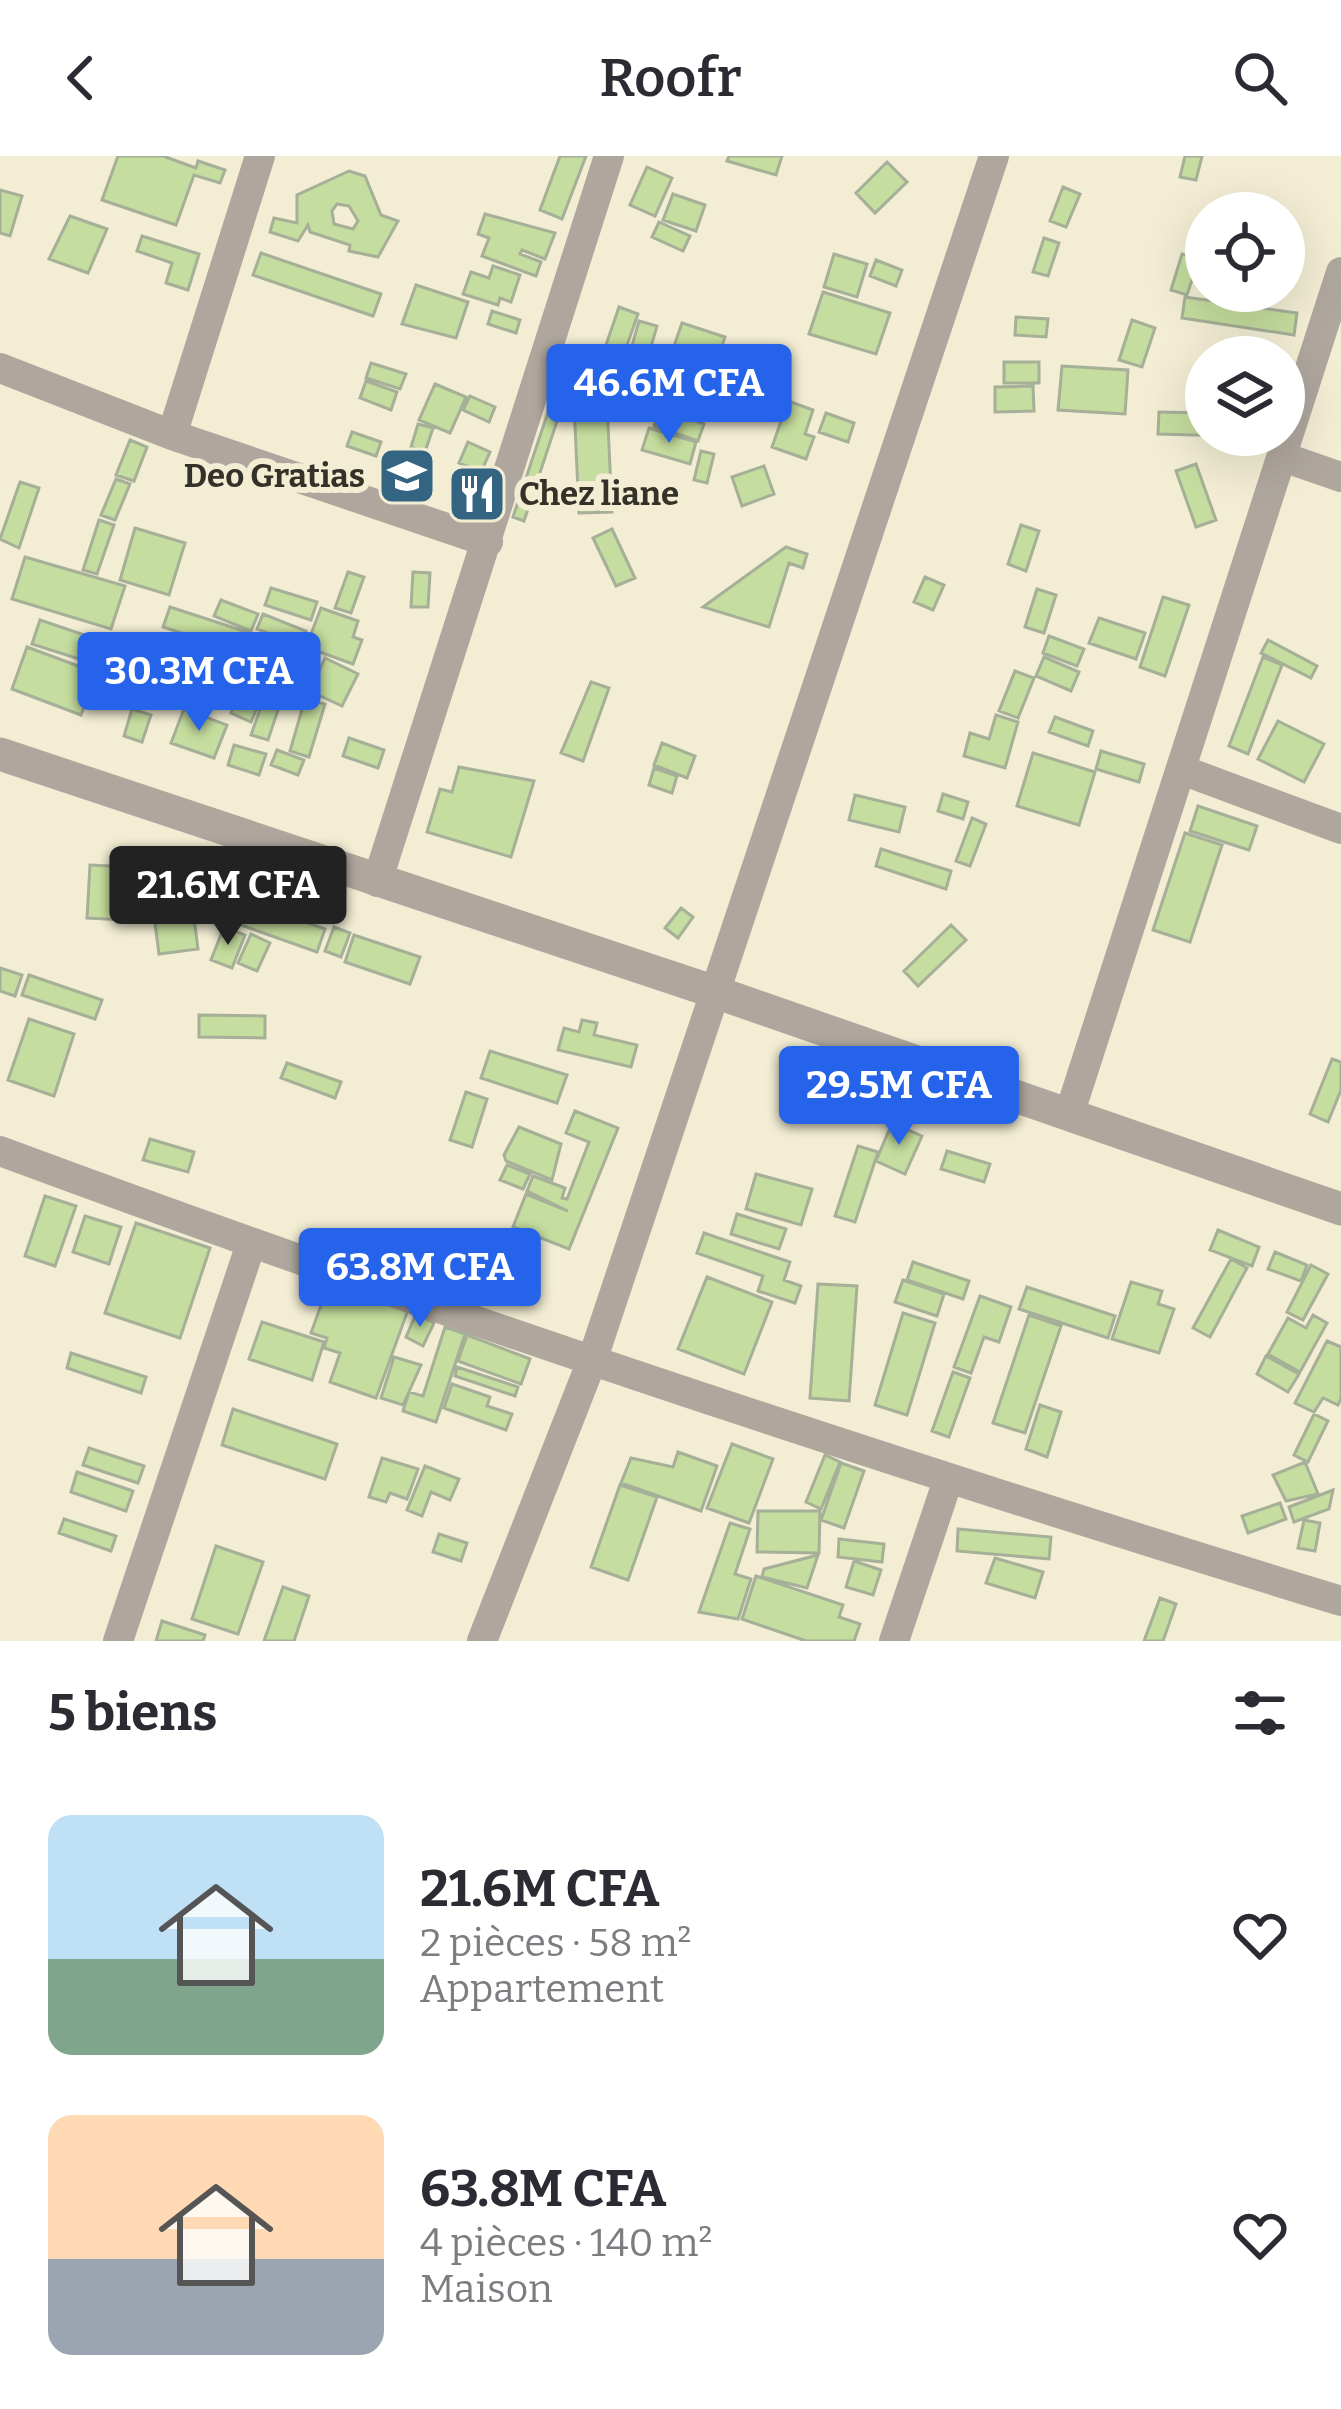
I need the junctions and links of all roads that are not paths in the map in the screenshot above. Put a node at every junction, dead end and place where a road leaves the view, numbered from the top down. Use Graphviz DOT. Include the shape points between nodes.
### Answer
graph roads {
  1 [pos="260,156"];
  2 [pos="609,156"];
  3 [pos="994,156"];
  4 [pos="1341,272"];
  5 [pos="0,368"];
  6 [pos="172,435"];
  7 [pos="1283,457"];
  8 [pos="1341,477"];
  9 [pos="488,542"];
  10 [pos="0,754"];
  11 [pos="1182,770"];
  12 [pos="1341,829"];
  13 [pos="377,882"];
  14 [pos="716,992"];
  15 [pos="1069,1115"];
  16 [pos="0,1151"];
  17 [pos="1341,1209"];
  18 [pos="251,1244"];
  19 [pos="593,1358"];
  20 [pos="948,1480"];
  21 [pos="1341,1601"];
  22 [pos="118,1641"];
  23 [pos="482,1641"];
  24 [pos="894,1641"];
  1 -- 6 [label="street"];
  2 -- 9 [label="street"];
  3 -- 14 [label="street"];
  4 -- 7 [label="street"];
  5 -- 6 [label="street"];
  6 -- 9 [label="street"];
  7 -- 8 [label="street"];
  7 -- 11 [label="street"];
  9 -- 13 [label="street"];
  10 -- 13 [label="street"];
  11 -- 12 [label="street"];
  11 -- 15 [label="street"];
  13 -- 14 [label="street"];
  14 -- 15 [label="street"];
  14 -- 19 [label="street"];
  15 -- 17 [label="street"];
  16 -- 18 [label="street"];
  18 -- 19 [label="street"];
  18 -- 22 [label="street"];
  19 -- 20 [label="street"];
  19 -- 23 [label="street"];
  20 -- 21 [label="street"];
  20 -- 24 [label="street"];
}
